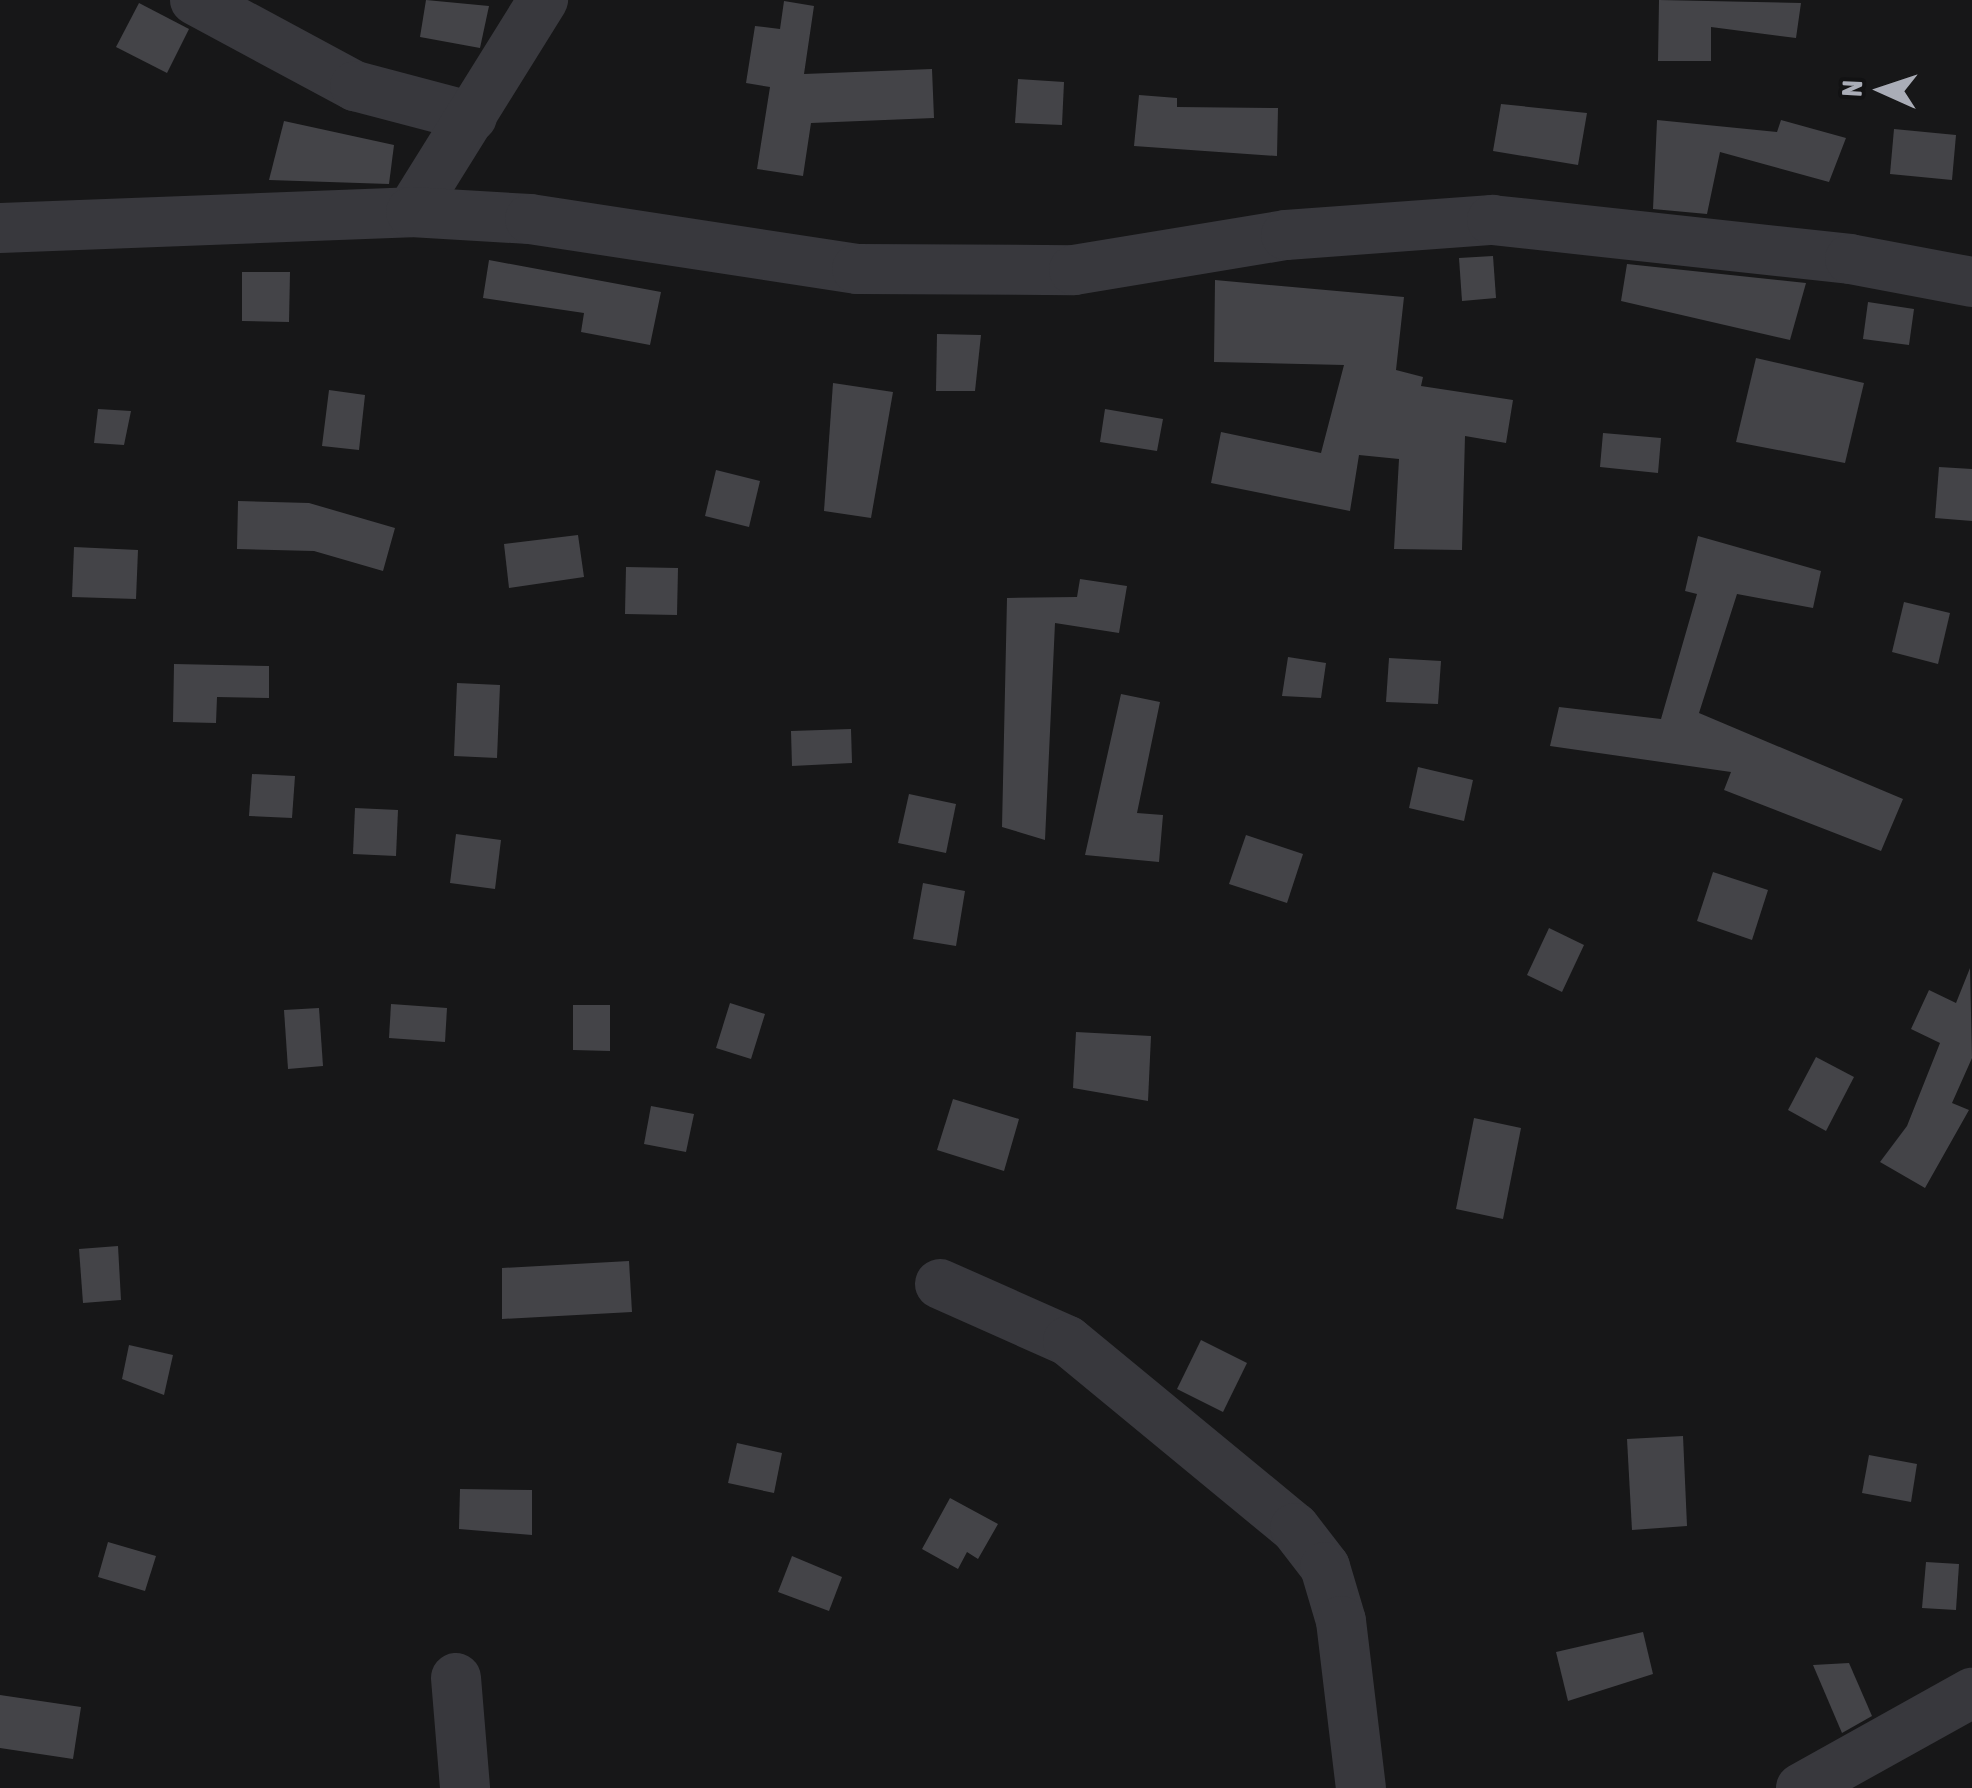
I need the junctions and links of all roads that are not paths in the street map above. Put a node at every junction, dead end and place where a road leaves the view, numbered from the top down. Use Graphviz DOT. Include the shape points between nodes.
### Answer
graph roads {
  1 [pos="195,0"];
  2 [pos="543,0"];
  3 [pos="472,117"];
  4 [pos="411,212"];
  5 [pos="0,228"];
  6 [pos="1970,275"];
  7 [pos="940,1284"];
  8 [pos="456,1678"];
  9 [pos="1972,1693"];
  10 [pos="465,1788"];
  11 [pos="1362,1788"];
  12 [pos="1801,1788"];
  1 -- 3 [label="street" via="355,86"];
  2 -- 3 [label="street"];
  3 -- 4 [label="street"];
  4 -- 5 [label="street"];
  4 -- 6 [label="street" via="530,219 858,269 1074,270 1286,235 1492,220"];
  7 -- 11 [label="street" via="1068,1342 1295,1528 1325,1566 1341,1621"];
  8 -- 10 [label="street"];
  9 -- 12 [label="street"];
}
